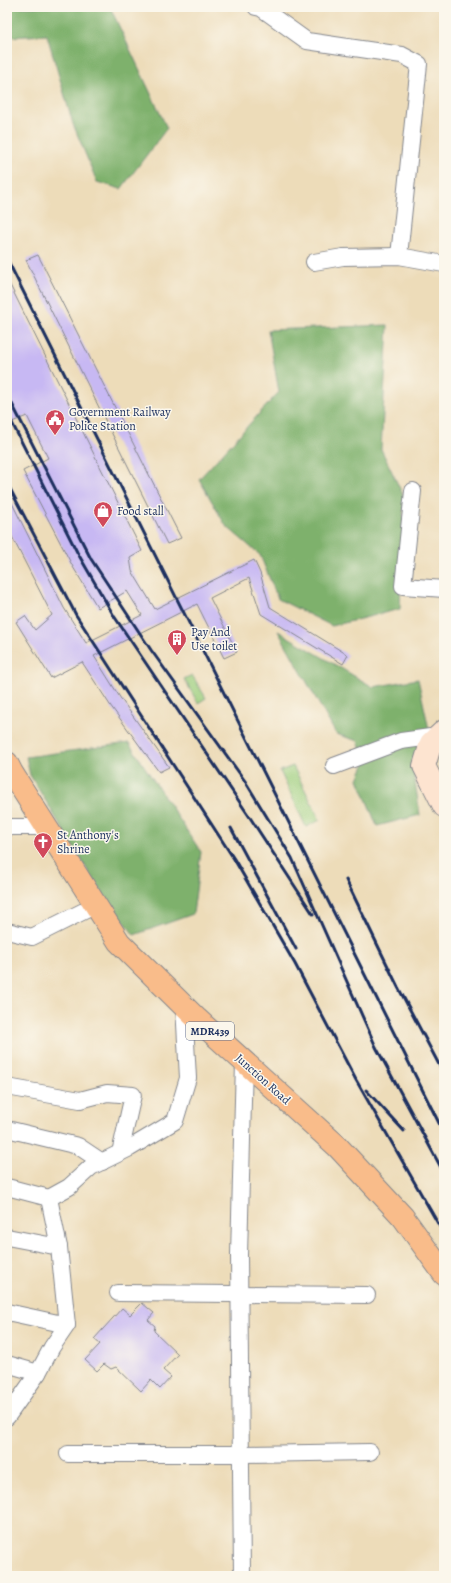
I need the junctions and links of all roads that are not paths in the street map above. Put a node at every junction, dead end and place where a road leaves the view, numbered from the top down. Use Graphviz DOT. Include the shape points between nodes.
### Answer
graph roads {
  1 [pos="256,7"];
  2 [pos="399,256"];
  3 [pos="314,262"];
  4 [pos="444,264"];
  5 [pos="413,491"];
  6 [pos="444,589"];
  7 [pos="441,734"];
  8 [pos="8,766"];
  9 [pos="334,766"];
  10 [pos="444,806"];
  11 [pos="7,827"];
  12 [pos="46,827"];
  13 [pos="96,905"];
  14 [pos="7,931"];
  15 [pos="184,1006"];
  16 [pos="244,1062"];
  17 [pos="7,1087"];
  18 [pos="7,1129"];
  19 [pos="120,1153"];
  20 [pos="102,1162"];
  21 [pos="7,1188"];
  22 [pos="49,1198"];
  23 [pos="7,1237"];
  24 [pos="59,1247"];
  25 [pos="444,1274"];
  26 [pos="118,1293"];
  27 [pos="240,1293"];
  28 [pos="367,1295"];
  29 [pos="7,1312"];
  30 [pos="67,1325"];
  31 [pos="7,1364"];
  32 [pos="38,1372"];
  33 [pos="7,1417"];
  34 [pos="370,1452"];
  35 [pos="68,1454"];
  36 [pos="241,1454"];
  37 [pos="242,1576"];
  1 -- 2 [label="street" via="307,41 402,56 419,64"];
  2 -- 3 [label="street" via="343,256"];
  2 -- 4 [label="street"];
  5 -- 6 [label="street" via="403,586"];
  7 -- 9 [label="street" via="401,741"];
  7 -- 10 [label="main road" via="431,743 424,766"];
  8 -- 12 [label="main road, Junction Road / MDR439"];
  11 -- 12 [label="street"];
  12 -- 13 [label="main road, Junction Road / MDR439"];
  13 -- 14 [label="street" via="32,937"];
  13 -- 15 [label="main road, Junction Road / MDR439" via="119,942"];
  15 -- 16 [label="main road, Junction Road / MDR439"];
  15 -- 19 [label="street" via="188,1078 175,1122"];
  16 -- 25 [label="main road, Junction Road / MDR439" via="342,1151 403,1217"];
  16 -- 27 [label="street"];
  17 -- 19 [label="street" via="80,1100 106,1093 133,1095"];
  18 -- 20 [label="street" via="78,1146"];
  19 -- 20 [label="street"];
  20 -- 22 [label="street" via="91,1167 69,1187"];
  21 -- 22 [label="street"];
  22 -- 24 [label="street"];
  23 -- 24 [label="street"];
  24 -- 30 [label="street"];
  26 -- 27 [label="street"];
  27 -- 28 [label="street"];
  27 -- 36 [label="street"];
  29 -- 30 [label="street"];
  30 -- 32 [label="street"];
  31 -- 32 [label="street"];
  32 -- 33 [label="street"];
  34 -- 36 [label="street"];
  35 -- 36 [label="street"];
  36 -- 37 [label="street"];
}
